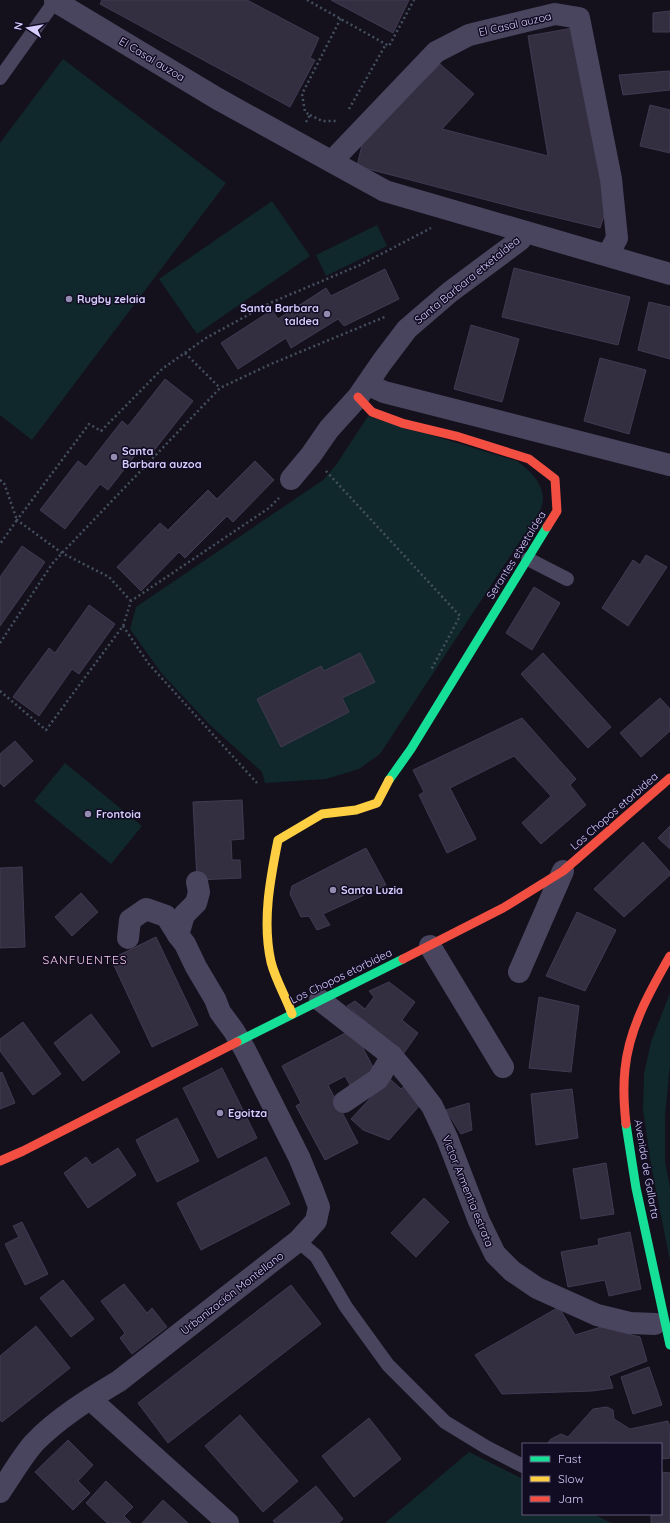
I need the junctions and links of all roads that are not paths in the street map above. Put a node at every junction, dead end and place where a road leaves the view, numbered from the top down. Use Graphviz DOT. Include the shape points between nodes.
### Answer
graph roads {
  1 [pos="55,0"];
  2 [pos="0,78"];
  3 [pos="332,161"];
  4 [pos="525,232"];
  5 [pos="608,255"];
  6 [pos="670,274"];
  7 [pos="363,390"];
  8 [pos="670,465"];
  9 [pos="291,479"];
  10 [pos="528,559"];
  11 [pos="567,579"];
  12 [pos="670,778"];
  13 [pos="563,871"];
  14 [pos="197,882"];
  15 [pos="178,935"];
  16 [pos="128,938"];
  17 [pos="430,946"];
  18 [pos="670,956"];
  19 [pos="519,972"];
  20 [pos="320,1000"];
  21 [pos="292,1014"];
  22 [pos="240,1041"];
  23 [pos="392,1056"];
  24 [pos="503,1067"];
  25 [pos="344,1102"];
  26 [pos="0,1161"];
  27 [pos="298,1241"];
  28 [pos="655,1324"];
  29 [pos="670,1345"];
  30 [pos="90,1398"];
  31 [pos="522,1465"];
  32 [pos="0,1492"];
  33 [pos="228,1523"];
  1 -- 2 [label="lane, El Casal auzoa"];
  1 -- 3 [label="street, El Casal auzoa" via="218,99"];
  3 -- 4 [label="street, El Casal auzoa" via="385,190"];
  3 -- 5 [label="street, El Casal auzoa" via="436,52 469,35 555,14 579,18 611,179 617,238"];
  4 -- 5 [label="street, El Casal auzoa"];
  4 -- 7 [label="street, Santa Barbara etxetaldea" via="520,240 450,292 407,329"];
  5 -- 6 [label="street, El Casal auzoa"];
  7 -- 8 [label="street" via="384,392"];
  7 -- 9 [label="street, Santa Barbara etxetaldea"];
  7 -- 10 [label="street, Serantes etxetaldea" via="372,412 529,459 555,479 557,511"];
  10 -- 11 [label="lane"];
  10 -- 21 [label="street, Serantes etxetaldea" via="377,803 356,810 322,814 278,840 272,870 266,936 277,980"];
  12 -- 13 [label="street, Los Chopos etorbidea"];
  13 -- 17 [label="street, Los Chopos etorbidea" via="503,908"];
  13 -- 19 [label="street"];
  14 -- 15 [label="street" via="199,892 196,903 184,915"];
  15 -- 16 [label="street, Urbanización Montellano" via="166,916 146,909 130,920"];
  15 -- 22 [label="street, Urbanización Montellano" via="220,1012"];
  17 -- 20 [label="street, Los Chopos etorbidea"];
  17 -- 24 [label="street"];
  18 -- 29 [label="street, Avenida de Gallarta" via="654,984 634,1030 626,1068 625,1122"];
  20 -- 21 [label="street, Los Chopos etorbidea"];
  20 -- 23 [label="street, Victor Armentia estrata"];
  21 -- 22 [label="street, Los Chopos etorbidea"];
  22 -- 26 [label="street, Los Chopos etorbidea"];
  22 -- 27 [label="street, Urbanización Montellano" via="299,1157 319,1207 316,1221"];
  23 -- 25 [label="street" via="378,1079"];
  23 -- 28 [label="street, Victor Armentia estrata" via="432,1106 495,1254 512,1271 537,1288 597,1315 630,1323"];
  27 -- 30 [label="street, Urbanización Montellano" via="119,1382"];
  27 -- 31 [label="lane" via="316,1256 346,1307 388,1365 445,1422"];
  30 -- 32 [label="street, Urbanización Montellano" via="34,1444"];
  30 -- 33 [label="street"];
}
